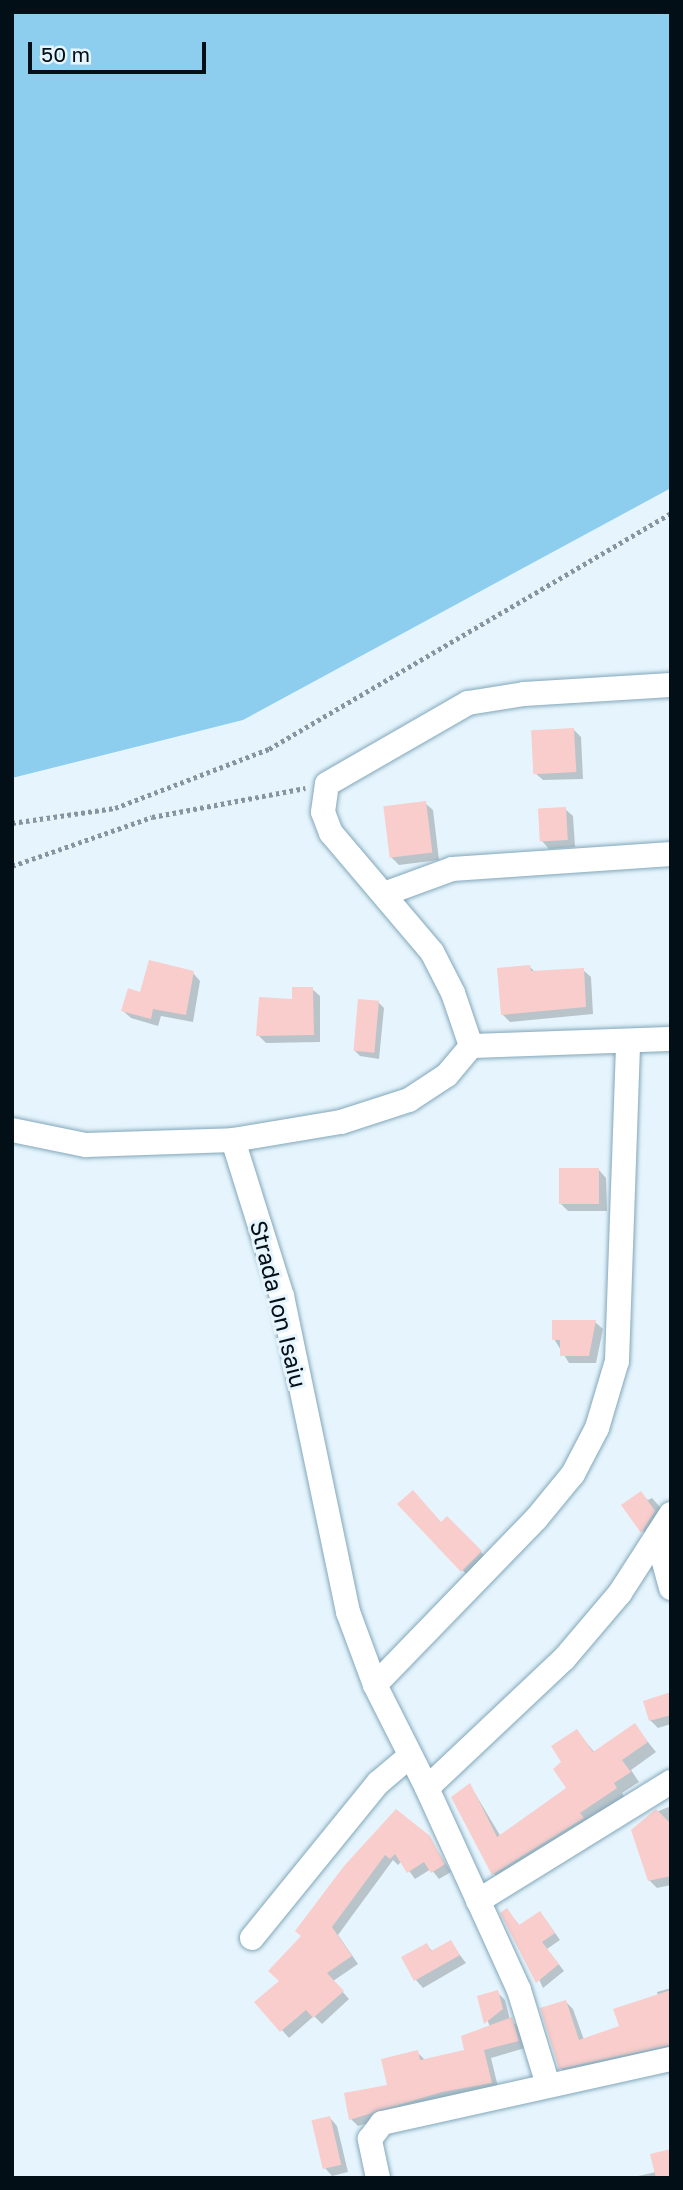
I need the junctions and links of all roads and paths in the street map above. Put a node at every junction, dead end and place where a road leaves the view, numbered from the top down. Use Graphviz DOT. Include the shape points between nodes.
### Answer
graph roads {
  1 [pos="671,513"];
  2 [pos="671,685"];
  3 [pos="327,784"];
  4 [pos="12,823"];
  5 [pos="671,854"];
  6 [pos="12,866"];
  7 [pos="384,894"];
  8 [pos="671,1040"];
  9 [pos="628,1042"];
  10 [pos="471,1046"];
  11 [pos="12,1130"];
  12 [pos="233,1140"];
  13 [pos="671,1514"];
  14 [pos="657,1537"];
  15 [pos="671,1588"];
  16 [pos="375,1685"];
  17 [pos="410,1756"];
  18 [pos="671,1782"];
  19 [pos="427,1788"];
  20 [pos="478,1901"];
  21 [pos="252,1938"];
  22 [pos="671,2059"];
  23 [pos="548,2085"];
  24 [pos="378,2178"];
  1 -- 4 [label="path" via="269,748 115,808"];
  2 -- 3 [label="street" via="524,694 468,703"];
  3 -- 6 [label="path" via="152,817"];
  3 -- 7 [label="street" via="323,812 331,833"];
  5 -- 7 [label="street" via="452,869"];
  7 -- 10 [label="street" via="432,952 453,993"];
  8 -- 9 [label="street"];
  9 -- 10 [label="street"];
  9 -- 16 [label="street" via="617,1361 597,1428 573,1474 536,1519"];
  10 -- 12 [label="street" via="447,1075 409,1100 341,1122"];
  11 -- 12 [label="street" via="86,1145"];
  12 -- 16 [label="street, Strada Ion Isaiu" via="282,1296 348,1612"];
  13 -- 14 [label="street"];
  14 -- 15 [label="street"];
  14 -- 19 [label="street" via="620,1592 564,1658"];
  16 -- 17 [label="street, Strada Ion Isaiu"];
  17 -- 19 [label="street, Strada Ion Isaiu"];
  17 -- 21 [label="street" via="378,1783"];
  18 -- 20 [label="street"];
  19 -- 20 [label="street, Strada Ion Isaiu"];
  20 -- 23 [label="street, Strada Ion Isaiu" via="519,1990"];
  22 -- 23 [label="street"];
  23 -- 24 [label="street" via="382,2123 370,2139"];
}
